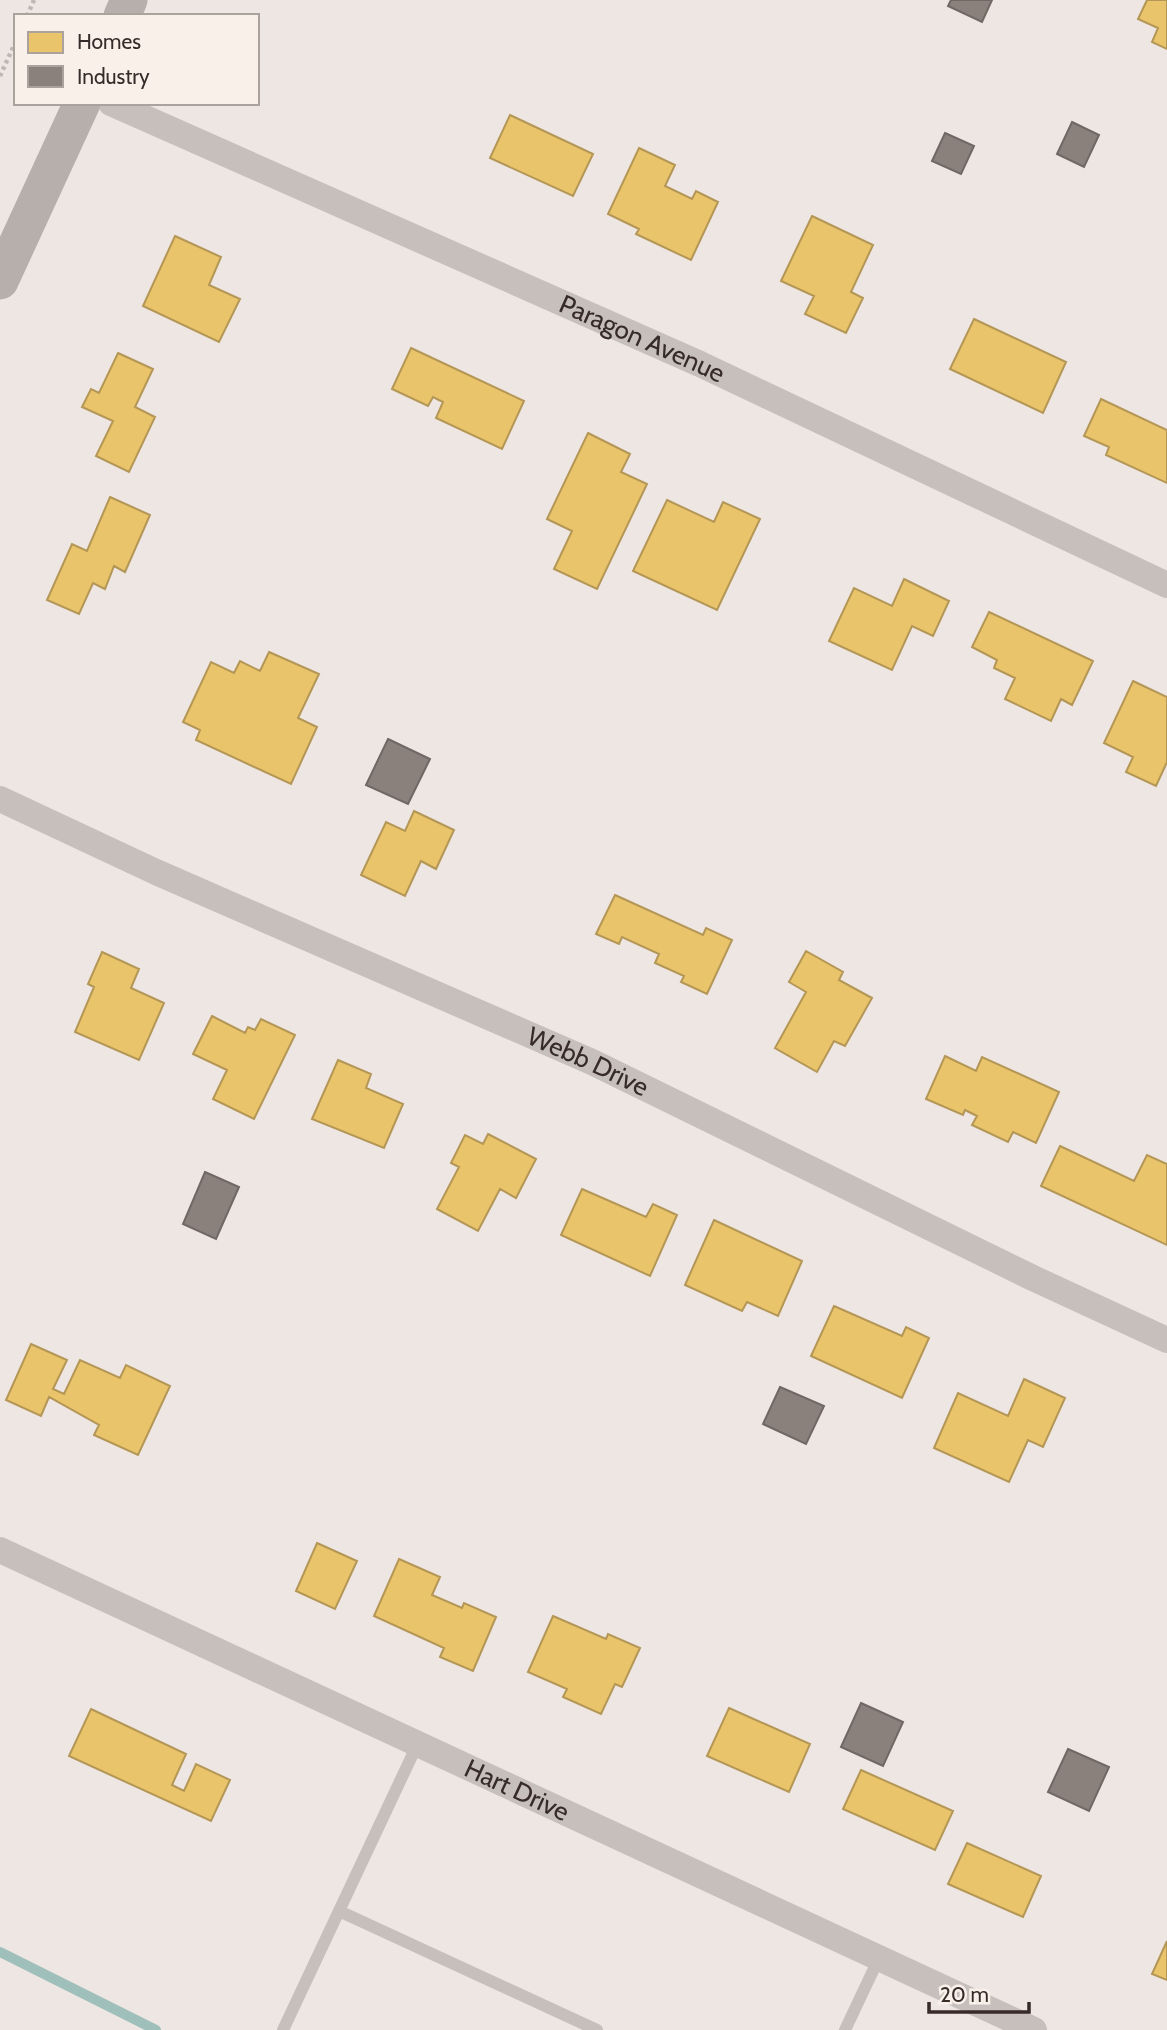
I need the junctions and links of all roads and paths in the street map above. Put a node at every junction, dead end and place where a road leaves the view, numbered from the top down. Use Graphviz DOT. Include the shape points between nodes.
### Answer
graph roads {
  1 [pos="14,45"];
  2 [pos="0,76"];
  3 [pos="81,105"];
  4 [pos="116,105"];
  5 [pos="0,281"];
  6 [pos="1167,585"];
  7 [pos="0,799"];
  8 [pos="1167,1340"];
  9 [pos="0,1550"];
  10 [pos="418,1743"];
  11 [pos="339,1911"];
  12 [pos="879,1958"];
  13 [pos="283,2030"];
  14 [pos="597,2030"];
  15 [pos="845,2030"];
  16 [pos="1034,2030"];
  1 -- 2 [label="path"];
  3 -- 5 [label="main road"];
  4 -- 6 [label="street, Paragon Avenue" via="700,364"];
  7 -- 8 [label="street, Webb Drive" via="156,873 546,1041"];
  9 -- 10 [label="street, Hart Drive"];
  10 -- 11 [label="lane"];
  10 -- 12 [label="street, Hart Drive"];
  11 -- 13 [label="lane"];
  11 -- 14 [label="lane"];
  12 -- 15 [label="lane"];
  12 -- 16 [label="street, Hart Drive"];
}
